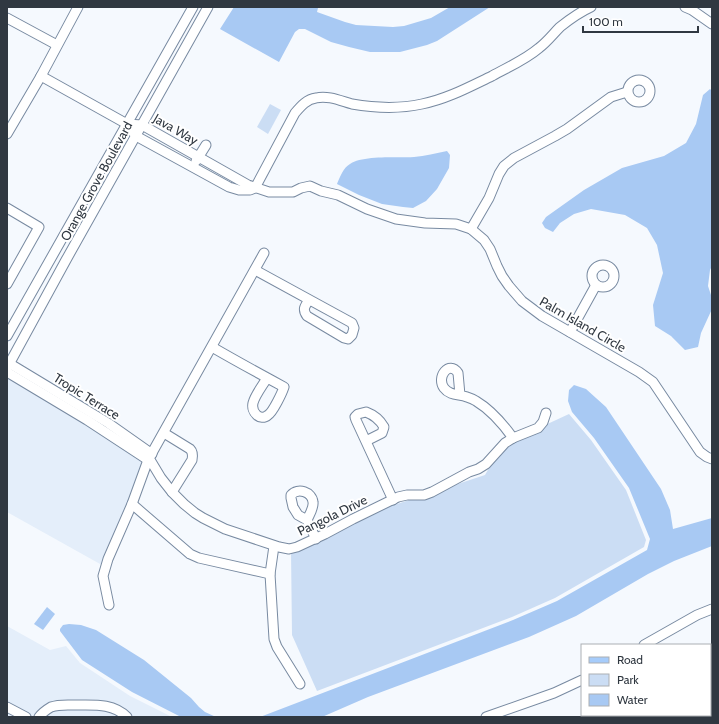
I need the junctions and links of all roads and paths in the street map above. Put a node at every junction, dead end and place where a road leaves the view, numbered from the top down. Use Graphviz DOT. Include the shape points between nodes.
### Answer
graph roads {
  1 [pos="78,7"];
  2 [pos="193,7"];
  3 [pos="208,7"];
  4 [pos="591,7"];
  5 [pos="685,7"];
  6 [pos="7,18"];
  7 [pos="712,24"];
  8 [pos="57,45"];
  9 [pos="41,76"];
  10 [pos="627,92"];
  11 [pos="10,121"];
  12 [pos="127,124"];
  13 [pos="142,125"];
  14 [pos="7,134"];
  15 [pos="136,136"];
  16 [pos="206,145"];
  17 [pos="198,156"];
  18 [pos="192,168"];
  19 [pos="255,188"];
  20 [pos="7,208"];
  21 [pos="471,229"];
  22 [pos="264,253"];
  23 [pos="255,270"];
  24 [pos="7,284"];
  25 [pos="596,285"];
  26 [pos="309,300"];
  27 [pos="570,332"];
  28 [pos="7,336"];
  29 [pos="212,347"];
  30 [pos="8,366"];
  31 [pos="267,378"];
  32 [pos="460,395"];
  33 [pos="546,413"];
  34 [pos="164,433"];
  35 [pos="513,438"];
  36 [pos="366,441"];
  37 [pos="150,457"];
  38 [pos="712,459"];
  39 [pos="172,492"];
  40 [pos="393,500"];
  41 [pos="132,504"];
  42 [pos="307,520"];
  43 [pos="316,539"];
  44 [pos="274,546"];
  45 [pos="270,574"];
  46 [pos="109,605"];
  47 [pos="712,609"];
  48 [pos="646,644"];
  49 [pos="581,680"];
  50 [pos="300,684"];
  51 [pos="7,707"];
  52 [pos="26,717"];
  53 [pos="39,717"];
  54 [pos="127,717"];
  55 [pos="486,717"];
  1 -- 8 [label="street"];
  2 -- 12 [label="street, Orange Grove Boulevard"];
  3 -- 13 [label="street, Orange Grove Boulevard"];
  4 -- 19 [label="street" via="568,20 521,61 441,99 391,107 364,106 326,97 308,101 295,113"];
  5 -- 7 [label="street"];
  6 -- 8 [label="street"];
  8 -- 9 [label="street"];
  9 -- 11 [label="street"];
  9 -- 12 [label="street, Java Way"];
  10 -- 21 [label="street" via="611,97 555,136 504,166"];
  11 -- 14 [label="street"];
  12 -- 13 [label="street, Java Way"];
  12 -- 15 [label="street, Palm Island Circle"];
  12 -- 28 [label="street, Orange Grove Boulevard"];
  13 -- 15 [label="street, Orange Grove Boulevard"];
  13 -- 17 [label="street, Java Way"];
  15 -- 18 [label="street, Palm Island Circle"];
  15 -- 30 [label="street, Orange Grove Boulevard"];
  16 -- 17 [label="street"];
  17 -- 18 [label="street"];
  17 -- 19 [label="street, Java Way"];
  18 -- 19 [label="street, Palm Island Circle" via="229,187 239,190"];
  19 -- 21 [label="street, Palm Island Circle" via="269,192 293,192 310,186 396,219 456,224"];
  20 -- 24 [label="street" via="39,227"];
  21 -- 27 [label="street, Palm Island Circle" via="484,240 502,276 519,298 542,316"];
  22 -- 23 [label="street"];
  23 -- 26 [label="street"];
  23 -- 29 [label="street"];
  25 -- 27 [label="street"];
  26 -- 26 [label="street" via="352,323 352,335 348,339 344,338 307,316 304,308"];
  27 -- 38 [label="street, Palm Island Circle" via="653,382 700,452"];
  29 -- 31 [label="street"];
  29 -- 34 [label="street"];
  30 -- 37 [label="street, Tropic Terrace" via="108,423"];
  32 -- 35 [label="street" via="482,405"];
  33 -- 35 [label="street, Pangola Drive" via="538,428"];
  34 -- 37 [label="street"];
  34 -- 39 [label="street" via="190,449 193,454 192,460"];
  35 -- 40 [label="street, Pangola Drive" via="478,469 424,495 407,495"];
  36 -- 40 [label="street"];
  37 -- 39 [label="street, Pangola Drive" via="160,478"];
  37 -- 41 [label="street"];
  39 -- 44 [label="street, Pangola Drive" via="202,518"];
  40 -- 43 [label="street, Pangola Drive"];
  41 -- 45 [label="street" via="190,554"];
  41 -- 46 [label="street" via="103,576"];
  42 -- 43 [label="street"];
  43 -- 44 [label="street, Pangola Drive" via="289,549"];
  44 -- 45 [label="street"];
  45 -- 50 [label="street" via="274,639"];
  47 -- 48 [label="street"];
  49 -- 55 [label="street" via="554,693"];
  51 -- 52 [label="street"];
  53 -- 54 [label="street" via="43,712 59,705 100,704"];
}
